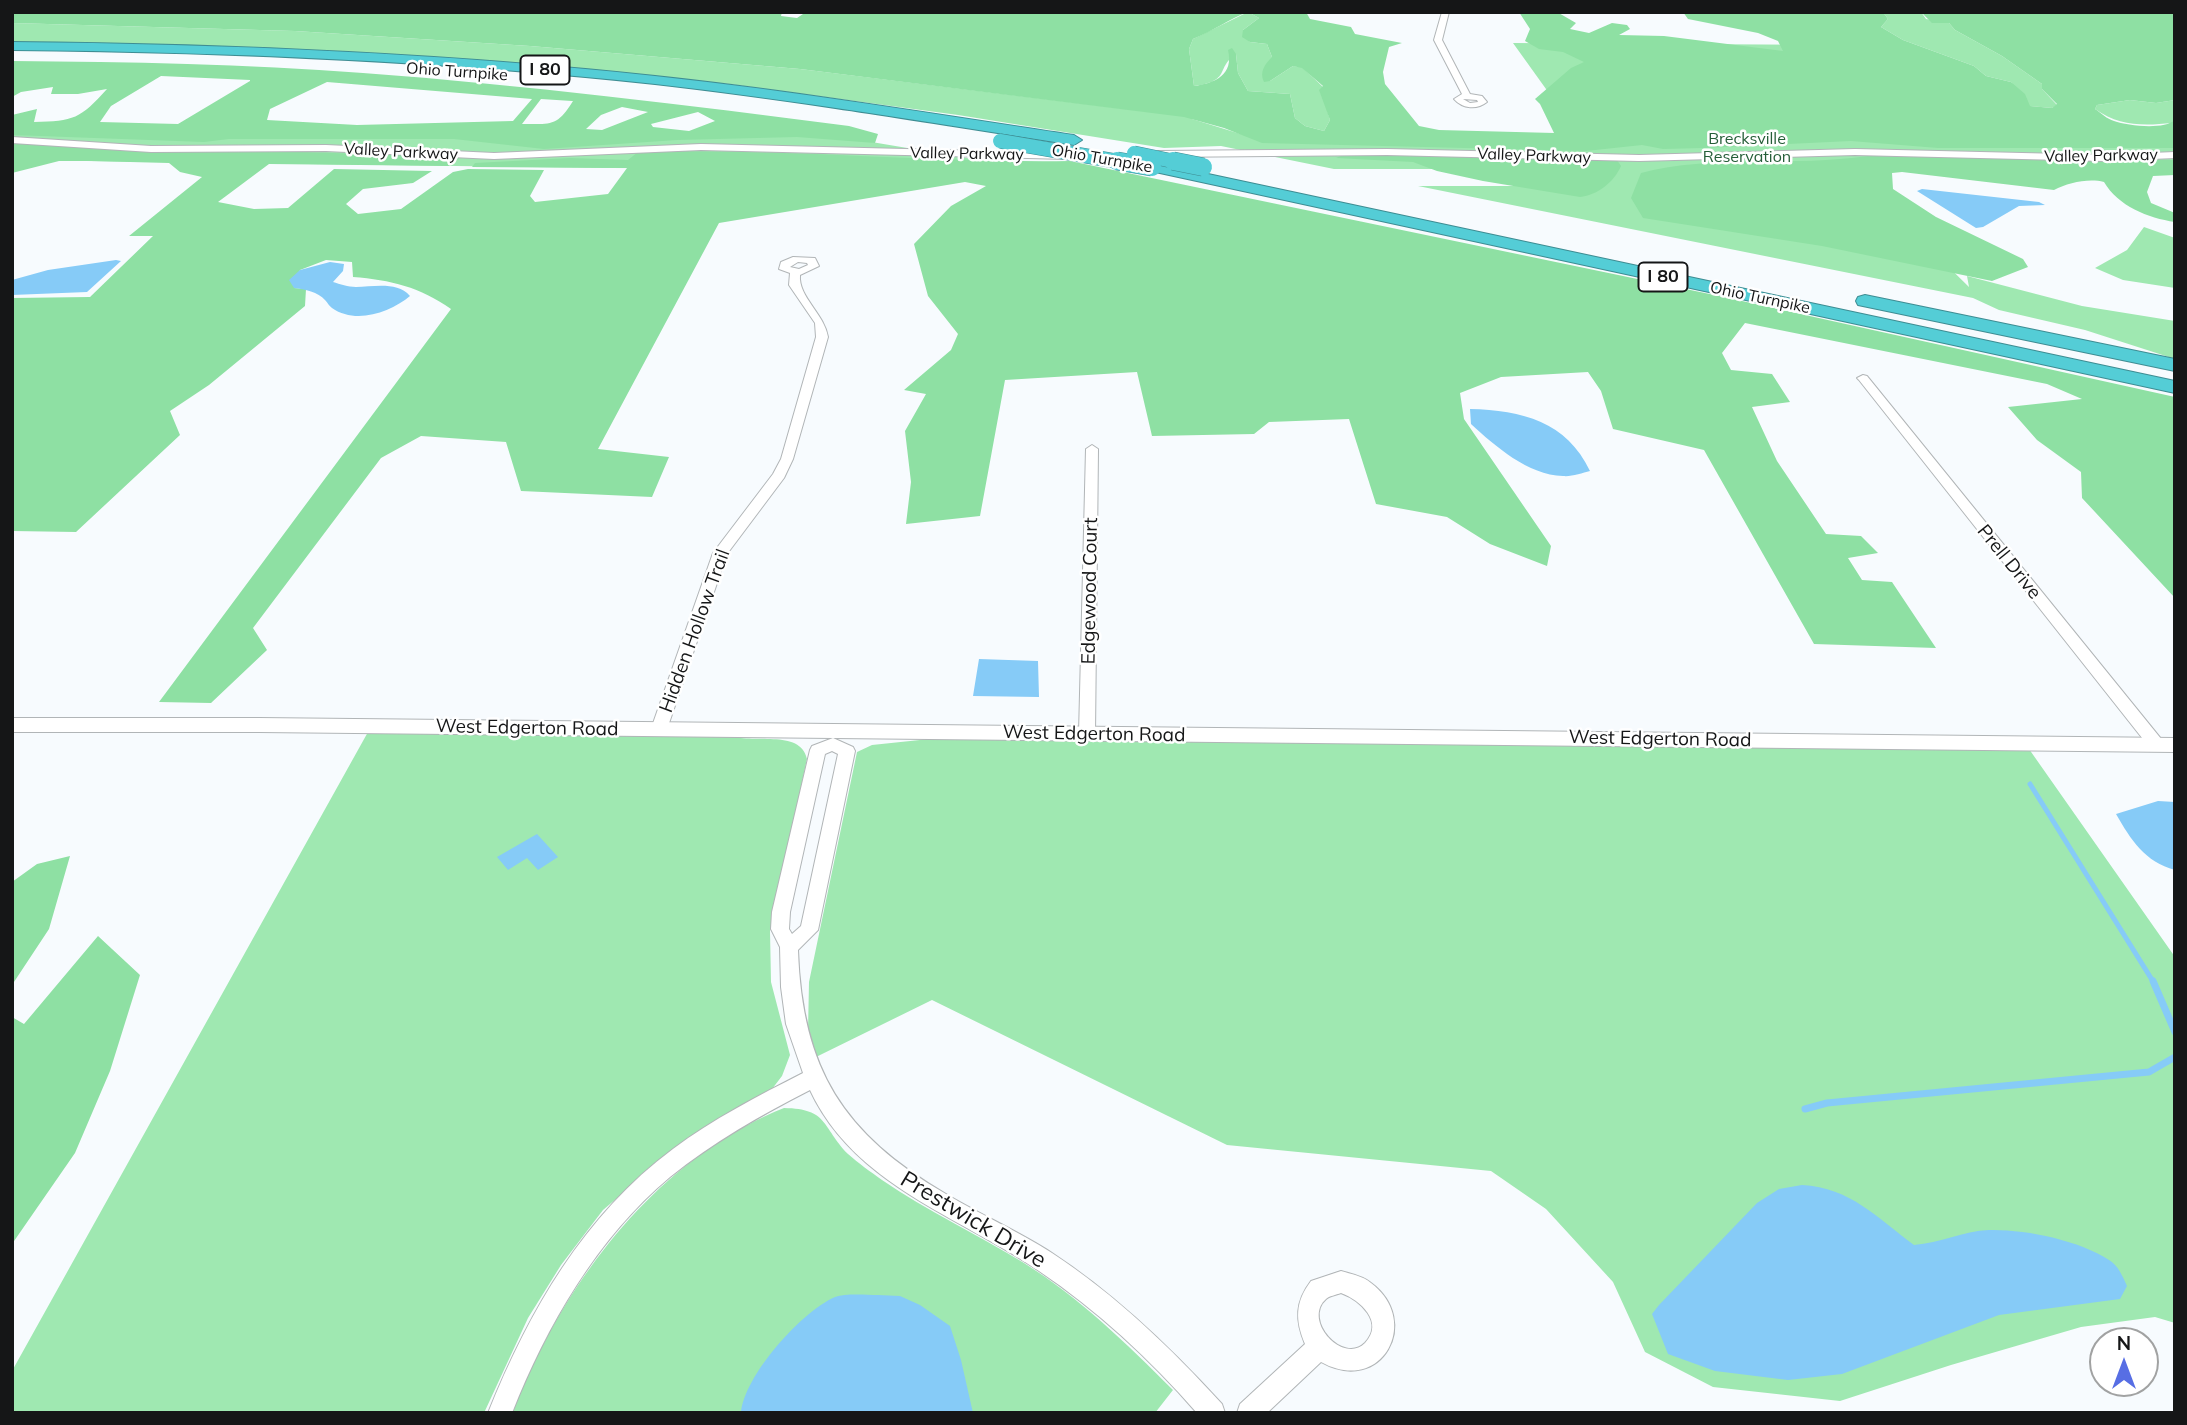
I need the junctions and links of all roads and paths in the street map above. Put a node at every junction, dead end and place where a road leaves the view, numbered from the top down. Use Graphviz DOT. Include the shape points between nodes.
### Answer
graph roads {
  1 [pos="1446,12"];
  2 [pos="12,46"];
  3 [pos="12,54"];
  4 [pos="1467,96"];
  5 [pos="12,140"];
  6 [pos="2175,155"];
  7 [pos="795,272"];
  8 [pos="2175,365"];
  9 [pos="1863,378"];
  10 [pos="2175,387"];
  11 [pos="1092,449"];
  12 [pos="12,725"];
  13 [pos="659,729"];
  14 [pos="1087,734"];
  15 [pos="835,738"];
  16 [pos="2165,745"];
  17 [pos="789,947"];
  18 [pos="813,1077"];
  19 [pos="1320,1346"];
  20 [pos="500,1413"];
  21 [pos="1213,1413"];
  22 [pos="1249,1413"];
  1 -- 4 [label="street" via="1438,40"];
  2 -- 8 [label="highway, Ohio Turnpike / I 80, bridge" via="416,60 593,74 849,105 1203,166"];
  3 -- 10 [label="highway, Ohio Turnpike / I 80, bridge" via="394,67 583,81 846,117 1152,167"];
  5 -- 6 [label="street, Valley Parkway" via="151,149 326,148 494,156 701,148 1032,156 1333,152 1578,158 1798,152 2105,158"];
  7 -- 13 [label="street, Hidden Hollow Trail" via="794,285 820,323 822,337 787,459 719,553"];
  9 -- 16 [label="street, Prell Drive"];
  11 -- 14 [label="street, Edgewood Court"];
  12 -- 13 [label="street, West Edgerton Road"];
  13 -- 15 [label="street, West Edgerton Road"];
  14 -- 15 [label="street, West Edgerton Road"];
  14 -- 16 [label="street, West Edgerton Road"];
  15 -- 17 [label="street, Prestwick Drive" via="818,750 780,912 780,929"];
  15 -- 17 [label="street" via="846,751 809,930"];
  17 -- 18 [label="street, Prestwick Drive" via="793,1016"];
  18 -- 20 [label="street" via="713,1134 635,1196 580,1261 542,1319 518,1364"];
  18 -- 21 [label="street, Prestwick Drive" via="825,1102 859,1144 886,1167 1077,1283 1171,1366"];
  19 -- 22 [label="street"];
}
